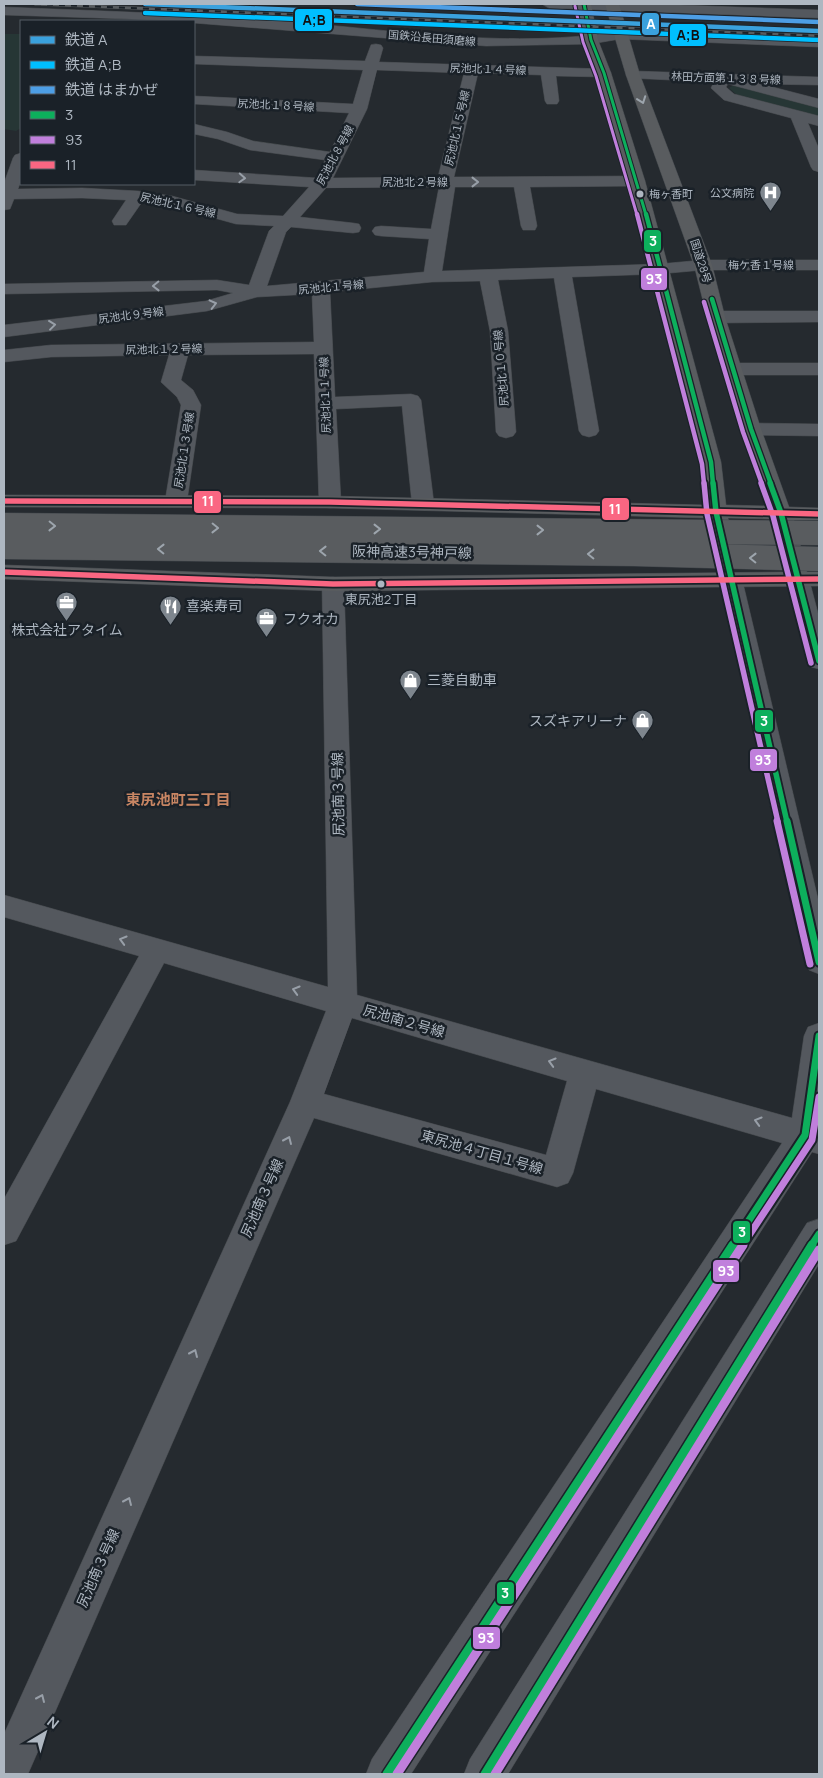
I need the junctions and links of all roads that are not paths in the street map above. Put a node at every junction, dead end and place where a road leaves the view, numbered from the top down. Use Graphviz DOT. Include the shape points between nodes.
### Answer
graph roads {
  1 [pos="549,4"];
  2 [pos="584,4"];
  3 [pos="612,5"];
  4 [pos="239,9"];
  5 [pos="4,11"];
  6 [pos="819,14"];
  7 [pos="226,20"];
  8 [pos="213,32"];
  9 [pos="380,33"];
  10 [pos="620,34"];
  11 [pos="591,40"];
  12 [pos="819,43"];
  13 [pos="195,60"];
  14 [pos="371,65"];
  15 [pos="472,68"];
  16 [pos="548,71"];
  17 [pos="604,73"];
  18 [pos="633,75"];
  19 [pos="723,78"];
  20 [pos="819,81"];
  21 [pos="195,100"];
  22 [pos="552,100"];
  23 [pos="819,103"];
  24 [pos="358,109"];
  25 [pos="798,116"];
  26 [pos="819,121"];
  27 [pos="195,129"];
  28 [pos="335,157"];
  29 [pos="16,163"];
  30 [pos="819,167"];
  31 [pos="195,175"];
  32 [pos="637,181"];
  33 [pos="322,182"];
  34 [pos="446,182"];
  35 [pos="521,182"];
  36 [pos="138,196"];
  37 [pos="6,199"];
  38 [pos="120,221"];
  39 [pos="288,221"];
  40 [pos="529,226"];
  41 [pos="353,228"];
  42 [pos="381,231"];
  43 [pos="438,235"];
  44 [pos="703,265"];
  45 [pos="819,265"];
  46 [pos="659,269"];
  47 [pos="562,272"];
  48 [pos="488,275"];
  49 [pos="432,277"];
  50 [pos="321,288"];
  51 [pos="4,289"];
  52 [pos="256,292"];
  53 [pos="716,317"];
  54 [pos="819,317"];
  55 [pos="4,331"];
  56 [pos="324,348"];
  57 [pos="180,349"];
  58 [pos="4,356"];
  59 [pos="732,369"];
  60 [pos="819,369"];
  61 [pos="326,403"];
  62 [pos="750,429"];
  63 [pos="819,430"];
  64 [pos="589,431"];
  65 [pos="506,432"];
  66 [pos="4,501"];
  67 [pos="176,501"];
  68 [pos="330,502"];
  69 [pos="423,504"];
  70 [pos="716,512"];
  71 [pos="781,512"];
  72 [pos="819,514"];
  73 [pos="4,525"];
  74 [pos="819,533"];
  75 [pos="4,547"];
  76 [pos="819,559"];
  77 [pos="4,572"];
  78 [pos="731,579"];
  79 [pos="808,579"];
  80 [pos="334,584"];
  81 [pos="819,661"];
  82 [pos="4,906"];
  83 [pos="157,950"];
  84 [pos="819,962"];
  85 [pos="343,1004"];
  86 [pos="819,1036"];
  87 [pos="585,1072"];
  88 [pos="305,1102"];
  89 [pos="812,1138"];
  90 [pos="4,1230"];
  91 [pos="819,1234"];
  92 [pos="7,1774"];
  93 [pos="387,1774"];
  94 [pos="485,1774"];
  1 -- 2 [label="street"];
  2 -- 3 [label="street"];
  2 -- 11 [label="highway"];
  3 -- 6 [label="street"];
  3 -- 10 [label="highway, 国道28号"];
  4 -- 7 [label="street"];
  5 -- 7 [label="street, 国鉄沿長田須磨線"];
  7 -- 8 [label="street"];
  7 -- 9 [label="street, 国鉄沿長田須磨線"];
  9 -- 11 [label="street, 国鉄沿長田須磨線" via="486,42"];
  9 -- 14 [label="street, 尻池北８号線"];
  10 -- 11 [label="street, 国鉄沿長田須磨線"];
  10 -- 12 [label="street, 国鉄沿長田須磨線"];
  10 -- 18 [label="highway, 国道28号"];
  11 -- 17 [label="highway"];
  13 -- 14 [label="street, 尻池北１４号線"];
  14 -- 15 [label="street, 尻池北１４号線"];
  14 -- 24 [label="street, 尻池北８号線"];
  15 -- 16 [label="street, 尻池北１４号線"];
  15 -- 34 [label="street, 尻池北１５号線"];
  16 -- 17 [label="street, 尻池北１４号線"];
  16 -- 22 [label="street"];
  17 -- 32 [label="highway"];
  18 -- 19 [label="street, 林田方面第１３８号線"];
  18 -- 44 [label="highway, 国道28号, one-way"];
  19 -- 20 [label="street, 林田方面第１３８号線"];
  19 -- 23 [label="street"];
  19 -- 25 [label="street" via="718,88 729,97"];
  21 -- 24 [label="street, 尻池北１８号線"];
  24 -- 28 [label="street, 尻池北８号線"];
  25 -- 26 [label="street"];
  25 -- 30 [label="street"];
  27 -- 28 [label="street" via="250,144"];
  28 -- 33 [label="street, 尻池北８号線"];
  29 -- 37 [label="street"];
  31 -- 33 [label="street, 尻池北２号線, one-way"];
  32 -- 35 [label="street, 尻池北２号線"];
  32 -- 46 [label="highway"];
  33 -- 34 [label="street, 尻池北２号線"];
  33 -- 39 [label="street, 尻池北８号線"];
  34 -- 35 [label="street, 尻池北２号線, one-way"];
  34 -- 43 [label="street, 尻池北１５号線"];
  35 -- 40 [label="street"];
  36 -- 37 [label="street, 尻池北１６号線" via="82,193"];
  36 -- 38 [label="street"];
  36 -- 39 [label="street, 尻池北１６号線" via="172,201 236,219"];
  39 -- 41 [label="street, 尻池北１６号線"];
  39 -- 52 [label="street, 尻池北８号線" via="278,231"];
  42 -- 43 [label="street"];
  43 -- 49 [label="street, 尻池北１５号線"];
  44 -- 45 [label="street, 梅ケ香１号線"];
  44 -- 46 [label="street, 梅ケ香１号線"];
  44 -- 53 [label="highway, 国道28号"];
  46 -- 47 [label="street, 尻池北１号線"];
  46 -- 70 [label="highway" via="712,462"];
  47 -- 48 [label="street, 尻池北１号線"];
  47 -- 64 [label="street"];
  48 -- 49 [label="street, 尻池北１号線"];
  48 -- 65 [label="street, 尻池北１０号線" via="499,331"];
  49 -- 50 [label="street, 尻池北１号線"];
  50 -- 52 [label="street, 尻池北１号線"];
  50 -- 56 [label="street, 尻池北１１号線"];
  52 -- 51 [label="street, 尻池北１号線, one-way" via="217,285"];
  55 -- 52 [label="street, 尻池北９号線, one-way" via="207,306"];
  53 -- 54 [label="street"];
  53 -- 59 [label="highway, 国道28号"];
  56 -- 57 [label="street, 尻池北１２号線"];
  56 -- 61 [label="street, 尻池北１１号線"];
  57 -- 58 [label="street, 尻池北１２号線" via="52,351"];
  57 -- 67 [label="street, 尻池北１３号線" via="171,382 186,394 191,405"];
  59 -- 60 [label="street"];
  59 -- 62 [label="highway, 国道28号"];
  61 -- 68 [label="street, 尻池北１１号線"];
  61 -- 69 [label="street" via="411,400"];
  62 -- 63 [label="street"];
  62 -- 71 [label="highway, 国道28号"];
  66 -- 67 [label="highway"];
  67 -- 68 [label="highway"];
  68 -- 69 [label="highway"];
  69 -- 70 [label="highway"];
  70 -- 71 [label="highway"];
  70 -- 78 [label="highway"];
  71 -- 72 [label="highway"];
  71 -- 79 [label="highway, 国道28号"];
  73 -- 74 [label="highway, 阪神高速3号神戸線, one-way, bridge"];
  76 -- 75 [label="highway, 阪神高速3号神戸線, one-way, bridge"];
  77 -- 80 [label="highway"];
  78 -- 79 [label="highway"];
  78 -- 80 [label="highway"];
  78 -- 84 [label="street"];
  79 -- 81 [label="street"];
  80 -- 85 [label="street, 尻池南３号線"];
  83 -- 82 [label="street, 尻池南２号線, one-way"];
  85 -- 83 [label="street, 尻池南２号線, one-way"];
  83 -- 90 [label="street"];
  87 -- 85 [label="street, 尻池南２号線, one-way"];
  85 -- 88 [label="street, 尻池南３号線"];
  86 -- 89 [label="street"];
  87 -- 88 [label="street, 東尻池４丁目１号線" via="556,1173"];
  89 -- 87 [label="street, 尻池南２号線, one-way"];
  92 -- 88 [label="street, 尻池南３号線, one-way"];
  89 -- 93 [label="street"];
  91 -- 94 [label="street"];
}
